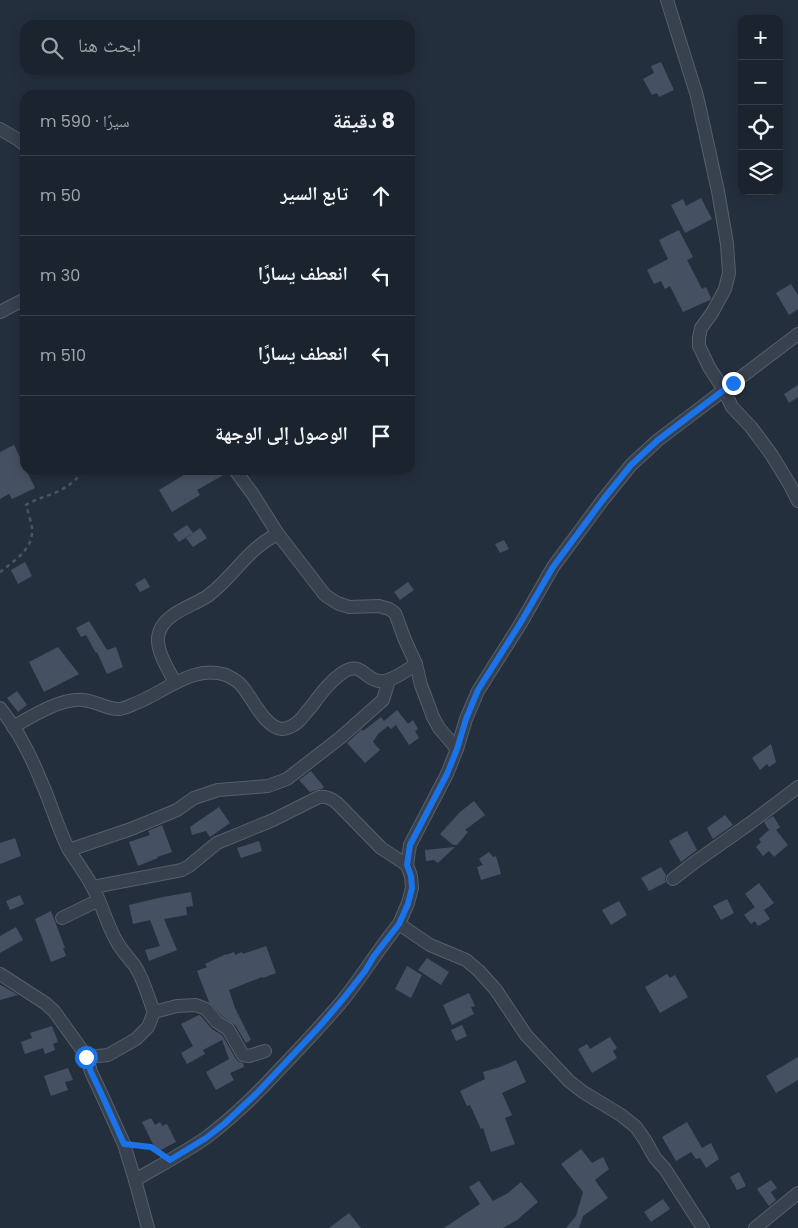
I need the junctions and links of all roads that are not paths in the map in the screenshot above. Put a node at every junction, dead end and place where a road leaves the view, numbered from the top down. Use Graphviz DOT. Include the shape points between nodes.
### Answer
graph roads {
  1 [pos="667,0"];
  2 [pos="0,129"];
  3 [pos="20,141"];
  4 [pos="20,302"];
  5 [pos="0,312"];
  6 [pos="798,334"];
  7 [pos="724,390"];
  8 [pos="239,475"];
  9 [pos="798,501"];
  10 [pos="278,534"];
  11 [pos="416,664"];
  12 [pos="389,680"];
  13 [pos="175,682"];
  14 [pos="0,708"];
  15 [pos="13,726"];
  16 [pos="457,749"];
  17 [pos="798,787"];
  18 [pos="69,850"];
  19 [pos="407,865"];
  20 [pos="673,879"];
  21 [pos="93,887"];
  22 [pos="99,900"];
  23 [pos="62,918"];
  24 [pos="399,924"];
  25 [pos="0,974"];
  26 [pos="154,1012"];
  27 [pos="265,1051"];
  28 [pos="86,1057"];
  29 [pos="135,1180"];
  30 [pos="798,1193"];
  31 [pos="698,1226"];
  32 [pos="148,1228"];
  33 [pos="755,1228"];
  1 -- 7 [label="street" via="697,96 727,244 725,290 698,338 709,367"];
  2 -- 3 [label="street"];
  4 -- 5 [label="street"];
  6 -- 7 [label="street"];
  7 -- 9 [label="street" via="732,407 771,454"];
  7 -- 16 [label="street" via="658,440 631,465 602,501 553,567 478,690"];
  8 -- 10 [label="street"];
  10 -- 11 [label="street" via="325,595 337,604 379,606 395,613"];
  10 -- 13 [label="street" via="259,546 210,594 163,623 158,634 159,645"];
  11 -- 12 [label="street"];
  11 -- 16 [label="street" via="439,728"];
  12 -- 13 [label="street" via="380,682 360,670 344,672 333,680 299,721 281,729 261,713 241,684 226,675 196,674"];
  12 -- 18 [label="street" via="383,700 287,779 268,786 218,790 194,798 177,810 131,829"];
  13 -- 15 [label="street" via="121,709 82,700 70,701"];
  14 -- 15 [label="street"];
  15 -- 18 [label="street" via="41,780"];
  16 -- 19 [label="street" via="410,845"];
  17 -- 20 [label="street"];
  18 -- 21 [label="street"];
  19 -- 21 [label="street" via="381,848 337,803 325,796 217,843 182,870"];
  19 -- 24 [label="street" via="412,888"];
  21 -- 22 [label="street"];
  22 -- 23 [label="street"];
  22 -- 26 [label="street" via="118,944 141,977"];
  24 -- 29 [label="street" via="343,999 257,1093 206,1138"];
  24 -- 31 [label="street" via="430,945 466,960 496,990 526,1035 569,1081 636,1127"];
  25 -- 28 [label="street" via="54,1011"];
  26 -- 27 [label="street" via="196,1005 206,1009 228,1029 243,1055"];
  26 -- 28 [label="street" via="148,1027 136,1039 108,1055"];
  28 -- 29 [label="street" via="124,1144"];
  29 -- 32 [label="street"];
  30 -- 33 [label="street"];
}
